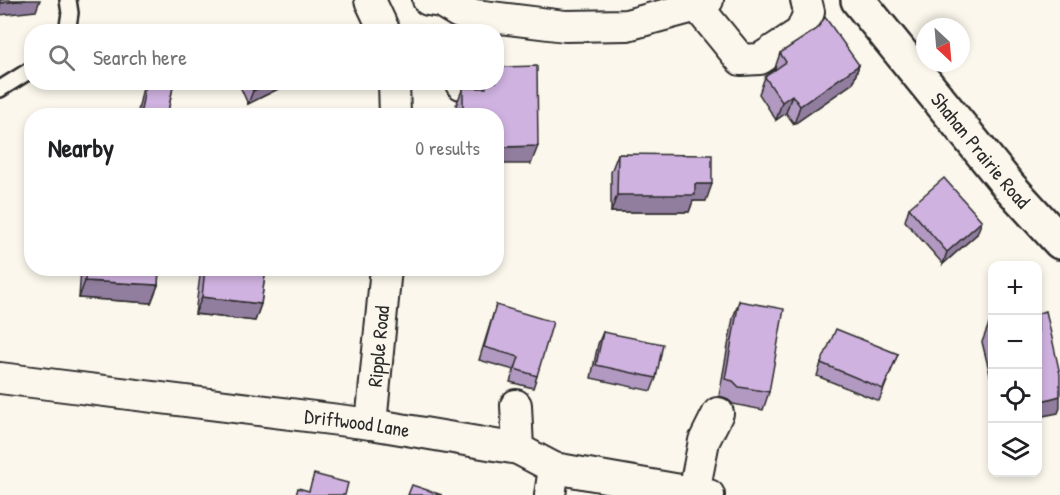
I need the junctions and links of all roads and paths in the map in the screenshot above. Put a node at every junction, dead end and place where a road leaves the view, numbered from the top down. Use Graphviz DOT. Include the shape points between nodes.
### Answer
graph roads {
  1 [pos="68,0"];
  2 [pos="372,0"];
  3 [pos="428,0"];
  4 [pos="806,0"];
  5 [pos="858,0"];
  6 [pos="702,3"];
  7 [pos="459,22"];
  8 [pos="68,24"];
  9 [pos="382,24"];
  10 [pos="24,74"];
  11 [pos="0,89"];
  12 [pos="394,90"];
  13 [pos="395,108"];
  14 [pos="1060,242"];
  15 [pos="385,276"];
  16 [pos="0,378"];
  17 [pos="516,405"];
  18 [pos="718,413"];
  19 [pos="371,424"];
  20 [pos="518,449"];
  21 [pos="552,481"];
  22 [pos="701,494"];
  1 -- 8 [label="lane"];
  2 -- 9 [label="street"];
  3 -- 7 [label="street" via="441,2"];
  4 -- 6 [label="street" via="808,12 801,32 760,59 741,60"];
  5 -- 14 [label="street, Shahan Prairie Road" via="1008,185"];
  6 -- 7 [label="street" via="627,25"];
  10 -- 11 [label="lane"];
  12 -- 13 [label="street"];
  15 -- 19 [label="street, Ripple Road"];
  16 -- 19 [label="street, Driftwood Lane"];
  17 -- 20 [label="street"];
  18 -- 22 [label="street" via="704,441"];
  19 -- 20 [label="street, Driftwood Lane"];
  20 -- 21 [label="street, Driftwood Lane"];
  21 -- 22 [label="street, Driftwood Lane"];
}
